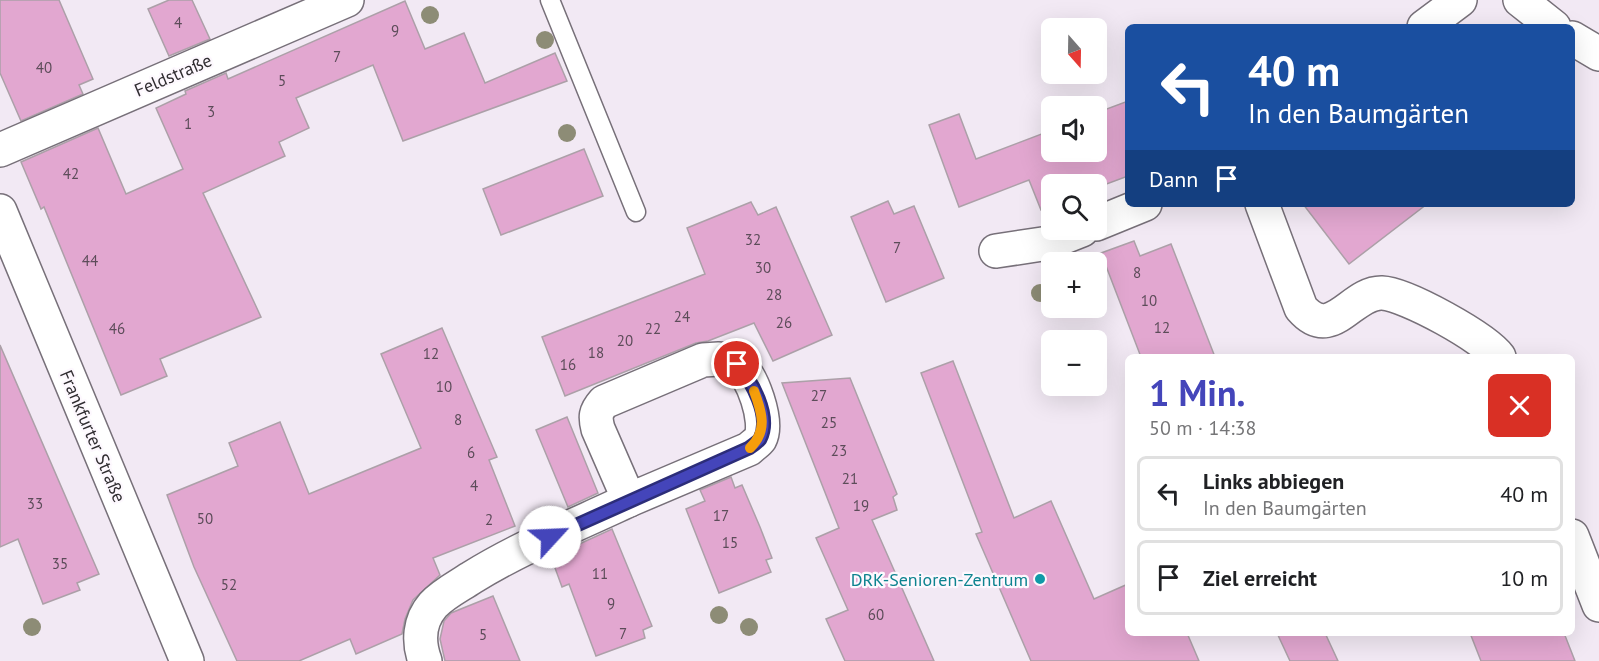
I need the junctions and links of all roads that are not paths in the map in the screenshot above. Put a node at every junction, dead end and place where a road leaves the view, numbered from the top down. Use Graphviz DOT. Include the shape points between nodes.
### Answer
graph roads {
  1 [pos="347,0"];
  2 [pos="550,0"];
  3 [pos="1460,0"];
  4 [pos="1520,0"];
  5 [pos="1428,24"];
  6 [pos="1550,24"];
  7 [pos="1575,40"];
  8 [pos="1599,54"];
  9 [pos="0,150"];
  10 [pos="1138,207"];
  11 [pos="1263,207"];
  12 [pos="0,211"];
  13 [pos="636,212"];
  14 [pos="1107,220"];
  15 [pos="1057,240"];
  16 [pos="996,251"];
  17 [pos="1497,354"];
  18 [pos="629,500"];
  19 [pos="1575,545"];
  20 [pos="1599,605"];
  21 [pos="187,661"];
  22 [pos="425,661"];
  1 -- 9 [label="street, Feldstraße"];
  2 -- 13 [label="lane"];
  3 -- 5 [label="street"];
  4 -- 6 [label="street"];
  7 -- 8 [label="street"];
  10 -- 14 [label="street"];
  11 -- 17 [label="street" via="1302,308 1309,316 1319,321 1332,319 1380,293 1396,296 1473,334"];
  12 -- 21 [label="street, Frankfurter Straße"];
  15 -- 16 [label="street"];
  18 -- 18 [label="street" via="749,448 759,439 763,426 761,411 749,378 737,364 704,360 604,402 597,410 598,429"];
  18 -- 22 [label="street" via="515,554 433,605 423,623 419,646"];
  19 -- 20 [label="street"];
}
